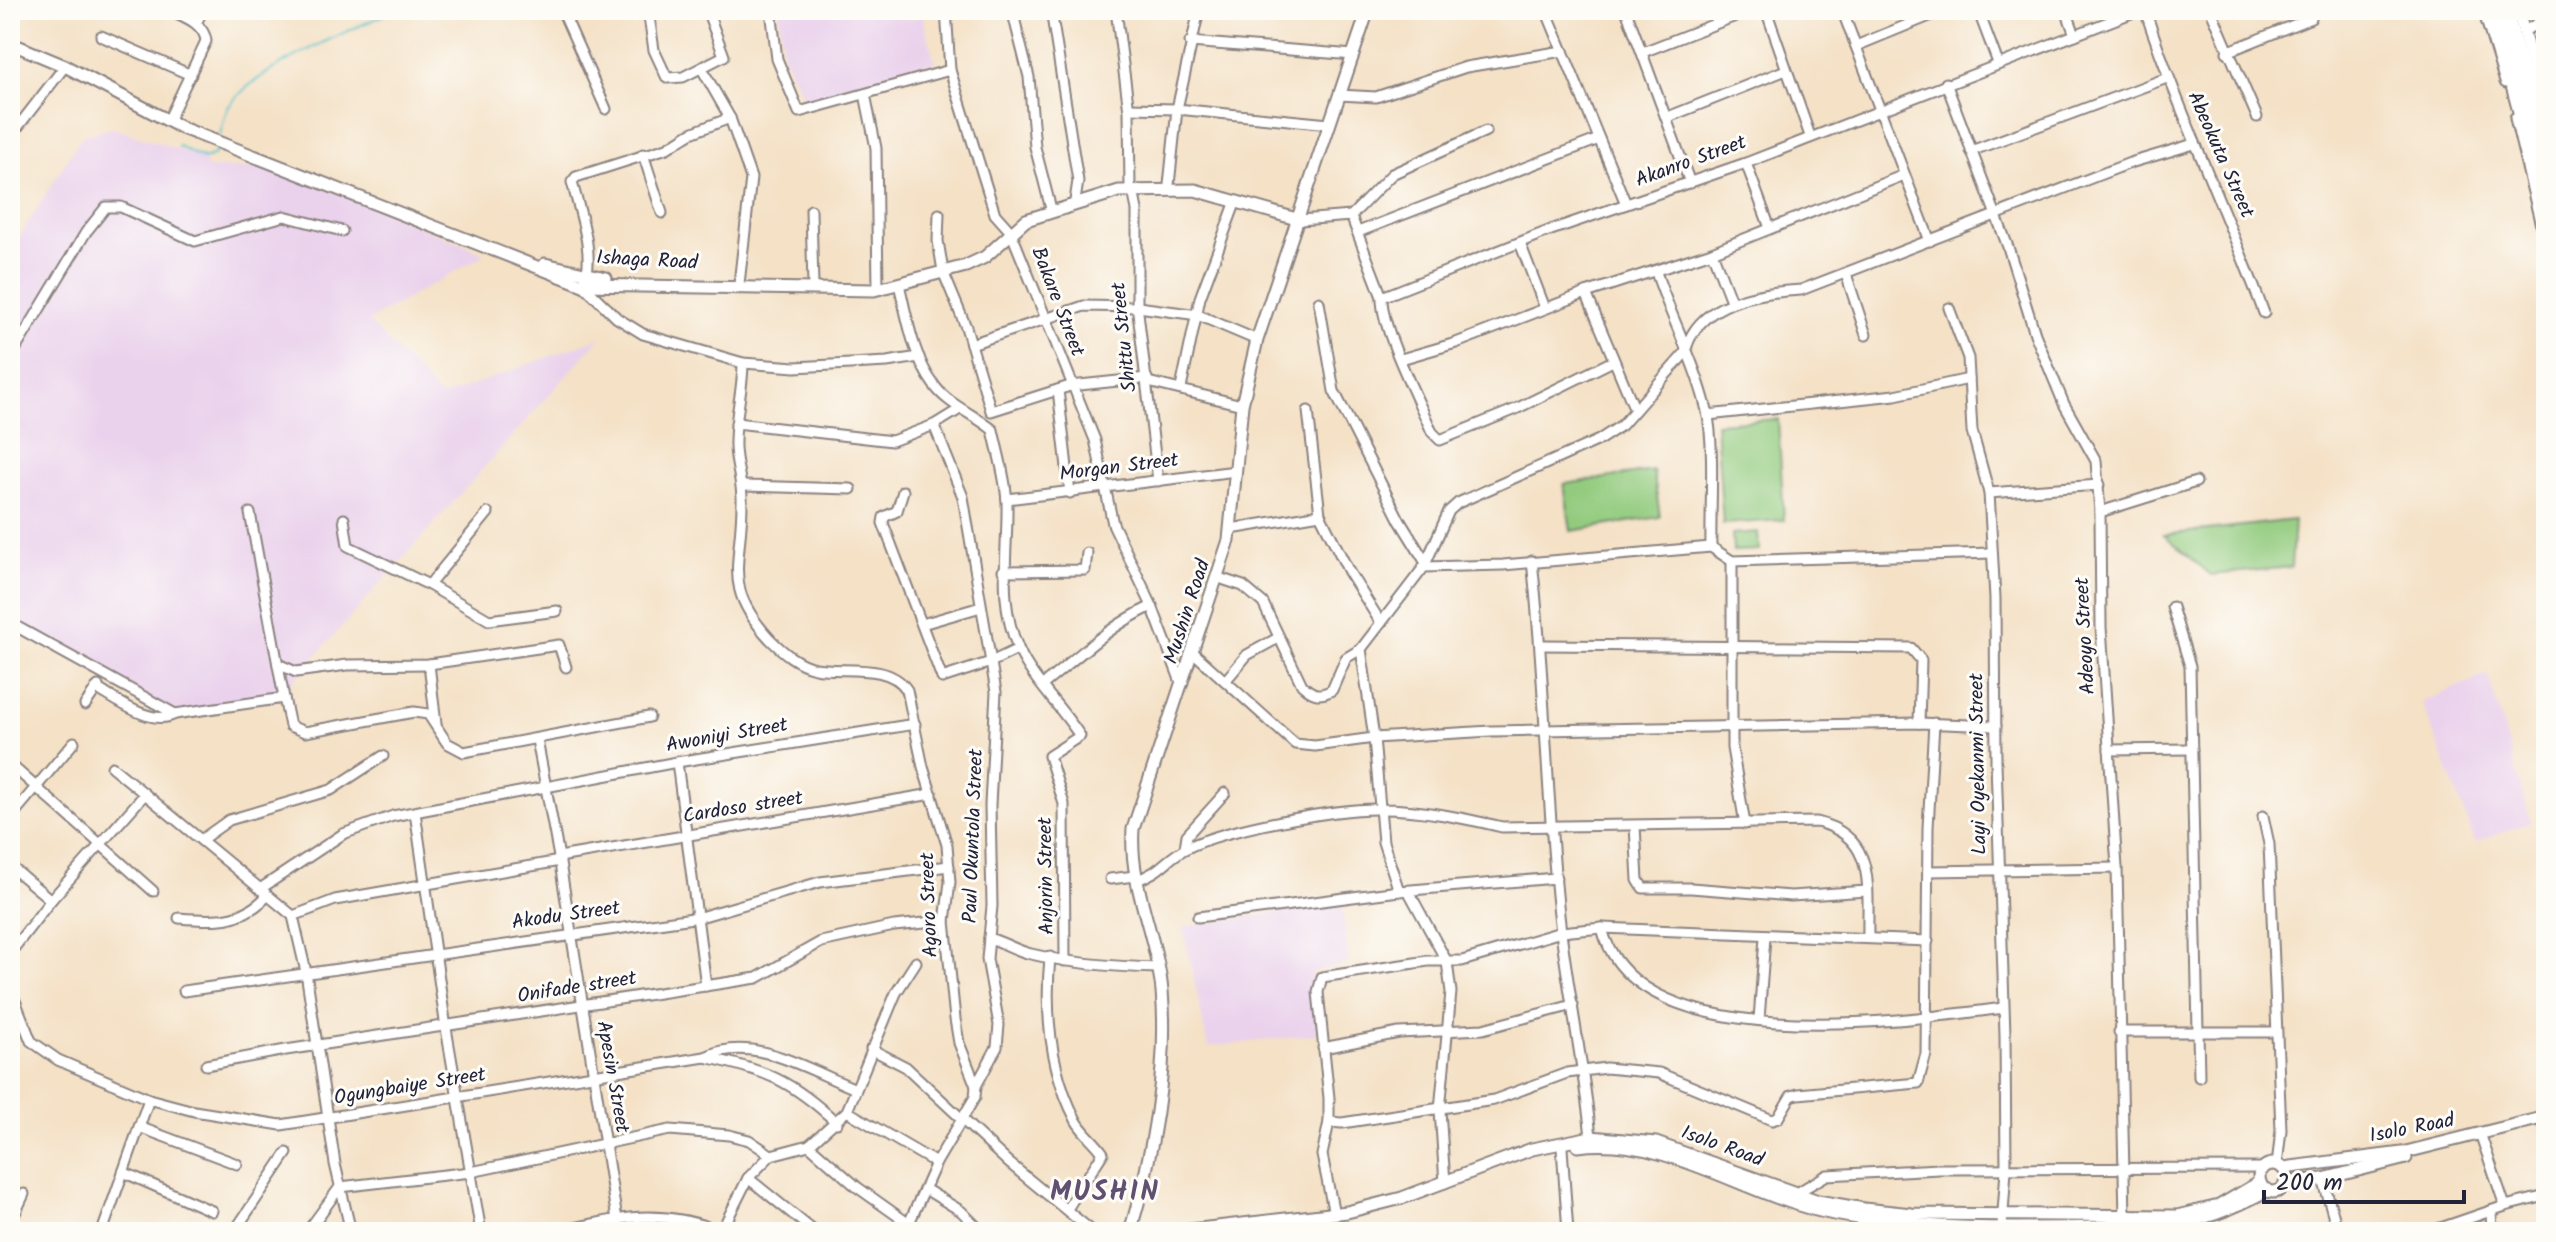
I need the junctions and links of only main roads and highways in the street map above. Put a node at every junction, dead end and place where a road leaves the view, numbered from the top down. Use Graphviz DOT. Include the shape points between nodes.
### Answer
graph roads {
  1 [pos="1368,10"];
  2 [pos="2484,10"];
  3 [pos="2493,10"];
  4 [pos="2505,10"];
  5 [pos="2518,10"];
  6 [pos="10,41"];
  7 [pos="2544,100"];
  8 [pos="170,118"];
  9 [pos="2546,120"];
  10 [pos="2546,164"];
  11 [pos="1131,189"];
  12 [pos="2546,206"];
  13 [pos="1295,220"];
  14 [pos="1009,231"];
  15 [pos="2546,242"];
  16 [pos="944,272"];
  17 [pos="585,280"];
  18 [pos="2546,1107"];
  19 [pos="2546,1123"];
  20 [pos="2517,1124"];
  21 [pos="1697,1161"];
  22 [pos="2280,1166"];
  23 [pos="1480,1172"];
  24 [pos="2285,1183"];
  25 [pos="2264,1186"];
  26 [pos="1331,1218"];
  27 [pos="2002,1220"];
  28 [pos="2021,1225"];
  29 [pos="2095,1229"];
  30 [pos="1130,1232"];
  31 [pos="1173,1232"];
  32 [pos="1193,1232"];
  1 -- 13 [label="main road, Mushin Road"];
  2 -- 15 [label="main road"];
  3 -- 12 [label="highway"];
  4 -- 10 [label="highway"];
  5 -- 7 [label="main road"];
  6 -- 8 [label="main road, Ishaga Road"];
  6 -- 8 [label="main road, Ishaga Road"];
  7 -- 9 [label="main road"];
  8 -- 17 [label="main road, Ishaga Road"];
  11 -- 13 [label="main road, Ishaga Road" via="1179,188"];
  11 -- 13 [label="main road, Ishaga Road" via="1198,188 1262,204"];
  11 -- 14 [label="main road, Ishaga Road" via="1034,217"];
  11 -- 14 [label="main road, Ishaga Road" via="1051,209"];
  13 -- 30 [label="main road, Mushin Road" via="1242,405 1231,529 1219,578 1133,829 1135,878 1158,968 1163,1024 1156,1118"];
  14 -- 16 [label="main road, Ishaga Road" via="985,257"];
  16 -- 17 [label="main road, Ishaga Road" via="878,287"];
  16 -- 17 [label="main road, Ishaga Road" via="848,292"];
  18 -- 20 [label="main road"];
  19 -- 20 [label="main road, Isolo Road"];
  19 -- 24 [label="main road" via="2323,1179"];
  20 -- 22 [label="main road, Isolo Road" via="2402,1153"];
  21 -- 23 [label="main road, Isolo Road" via="1588,1145"];
  21 -- 23 [label="main road, Isolo Road" via="1656,1143 1591,1137 1532,1149"];
  21 -- 27 [label="main road, Isolo Road" via="1795,1194 1864,1209"];
  21 -- 27 [label="main road, Isolo Road" via="1775,1197 1826,1212 1881,1220"];
  22 -- 24 [label="main road"];
  22 -- 25 [label="main road, Isolo Road" via="2263,1168"];
  23 -- 26 [label="main road, Isolo Road"];
  23 -- 26 [label="main road, Isolo Road" via="1398,1206"];
  24 -- 25 [label="main road" via="2280,1190"];
  25 -- 28 [label="main road, Isolo Road" via="2198,1213"];
  25 -- 29 [label="main road, Isolo Road" via="2225,1213 2189,1223"];
  26 -- 31 [label="main road, Isolo Road"];
  26 -- 32 [label="main road, Isolo Road"];
  27 -- 28 [label="main road, Isolo Road"];
  28 -- 29 [label="main road, Isolo Road"];
}
